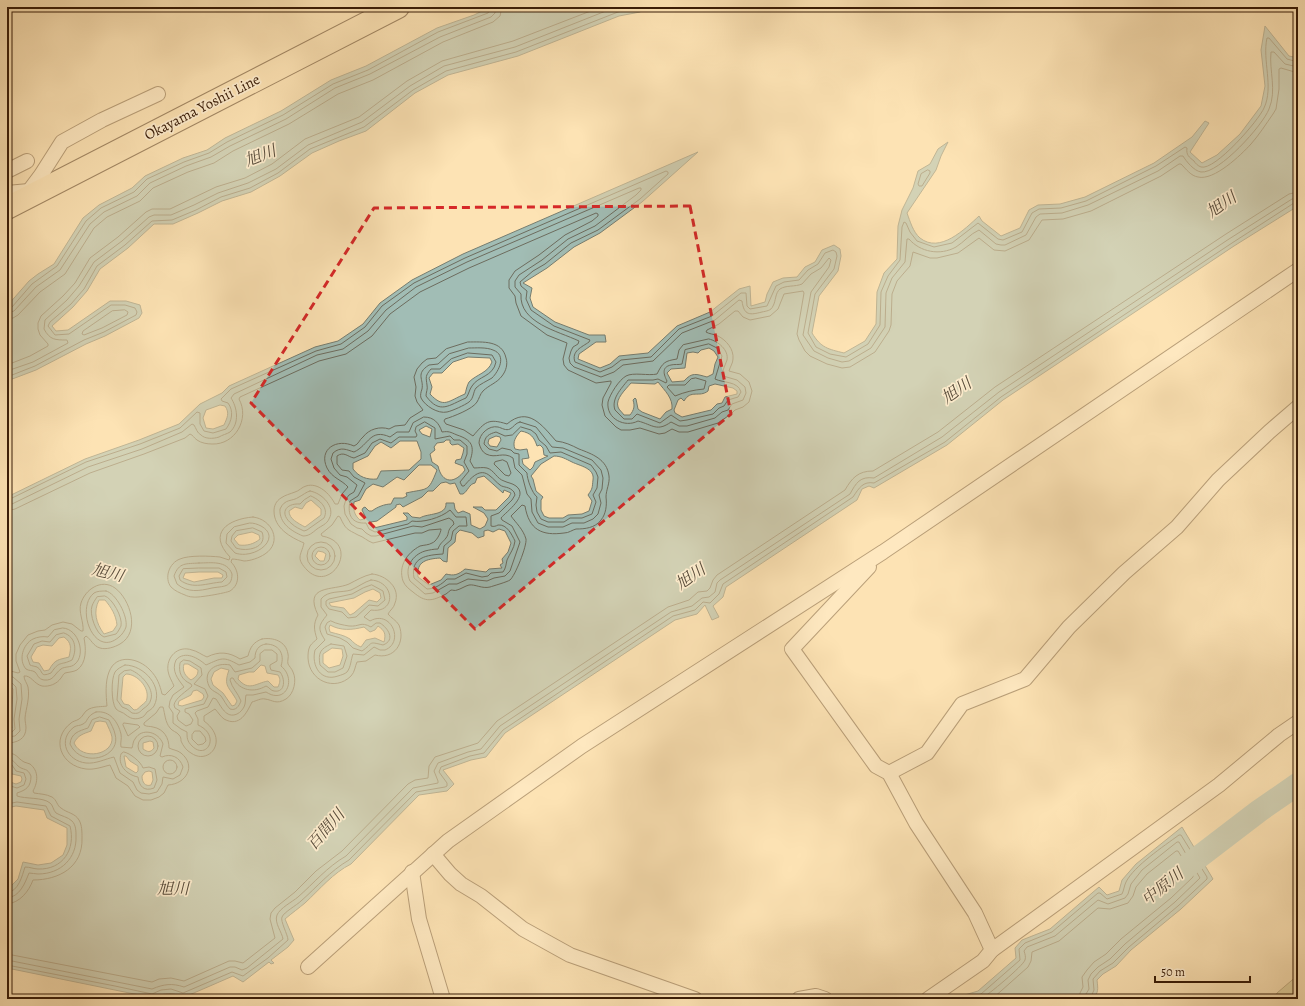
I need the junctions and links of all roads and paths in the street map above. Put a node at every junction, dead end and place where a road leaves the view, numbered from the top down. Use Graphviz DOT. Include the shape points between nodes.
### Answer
graph roads {
  1 [pos="398,7"];
  2 [pos="158,94"];
  3 [pos="27,161"];
  4 [pos="7,171"];
  5 [pos="7,193"];
  6 [pos="30,193"];
  7 [pos="7,208"];
  8 [pos="1298,270"];
  9 [pos="1298,407"];
  10 [pos="883,552"];
  11 [pos="1298,722"];
  12 [pos="890,773"];
  13 [pos="433,854"];
  14 [pos="412,872"];
  15 [pos="992,950"];
  16 [pos="308,966"];
  17 [pos="443,999"];
  18 [pos="695,999"];
  19 [pos="799,999"];
  20 [pos="824,999"];
  21 [pos="928,999"];
  1 -- 6 [label="main road, Okayama Yoshii Line"];
  2 -- 6 [label="street" via="62,142"];
  3 -- 4 [label="street"];
  5 -- 6 [label="street"];
  6 -- 7 [label="main road, Okayama Yoshii Line"];
  8 -- 10 [label="street"];
  9 -- 12 [label="street" via="1218,480 1177,527 1124,573 1070,627 1024,679 962,704 927,753"];
  10 -- 12 [label="street" via="792,649 876,766"];
  10 -- 13 [label="street" via="582,746"];
  11 -- 15 [label="street" via="1219,785"];
  12 -- 15 [label="street" via="916,823 975,913"];
  13 -- 14 [label="street"];
  13 -- 18 [label="street" via="461,884 481,896 523,929 570,955"];
  14 -- 16 [label="street"];
  14 -- 17 [label="street" via="419,919"];
  15 -- 21 [label="street" via="983,961"];
  19 -- 20 [label="street" via="816,996"];
}
